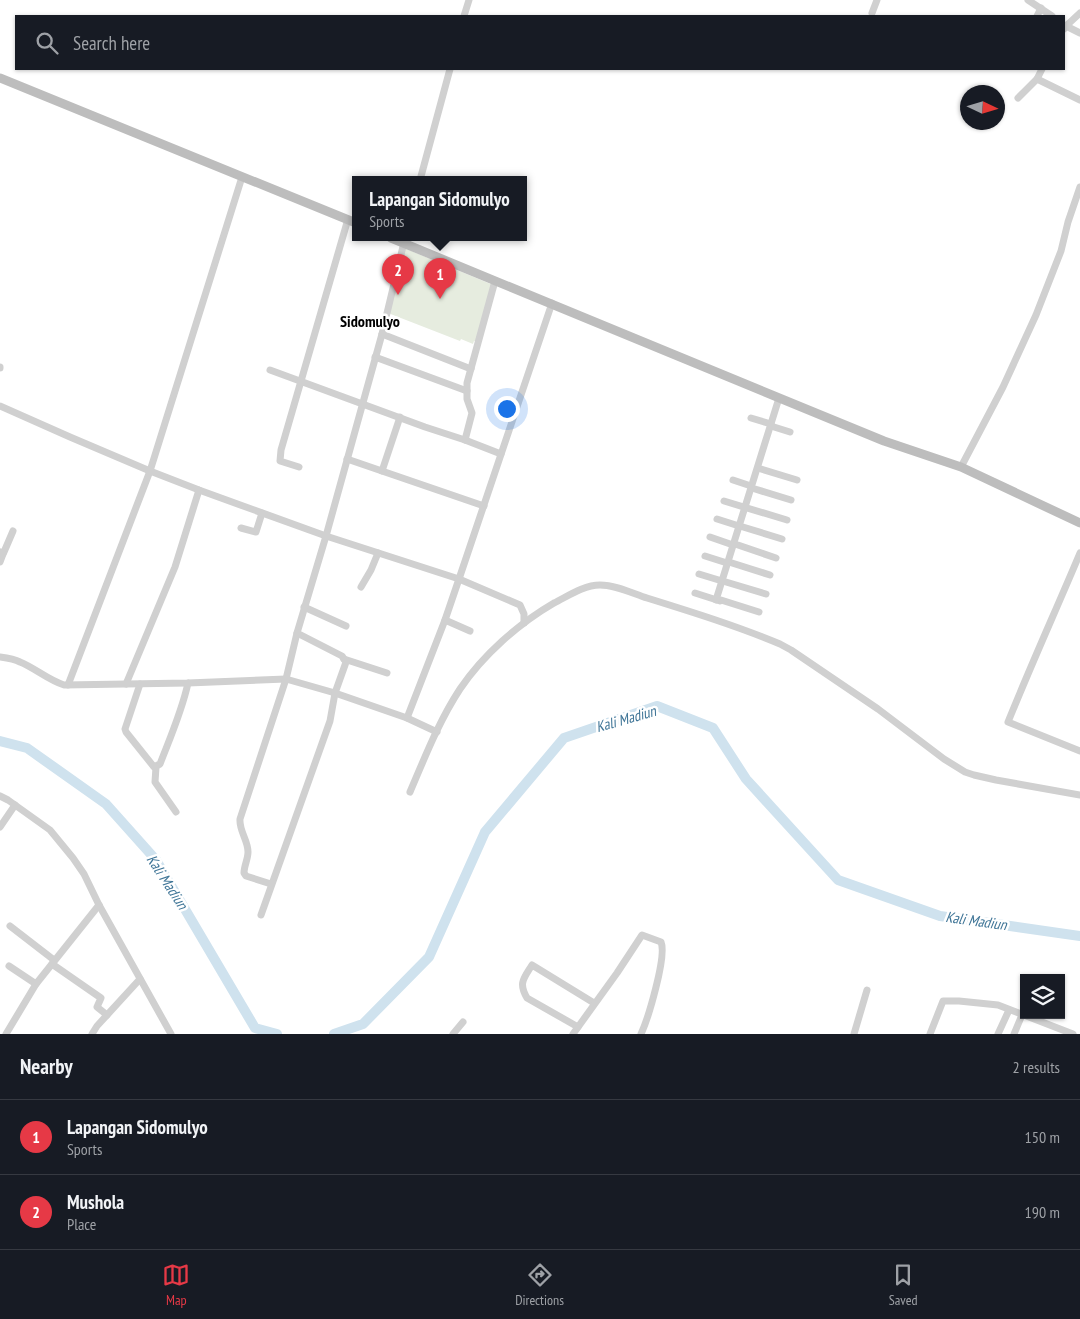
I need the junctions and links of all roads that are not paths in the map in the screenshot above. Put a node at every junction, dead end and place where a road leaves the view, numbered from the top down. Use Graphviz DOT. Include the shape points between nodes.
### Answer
graph roads {
  1 [pos="469,0"];
  2 [pos="877,0"];
  3 [pos="1028,0"];
  4 [pos="1041,8"];
  5 [pos="872,13"];
  6 [pos="1080,13"];
  7 [pos="464,15"];
  8 [pos="1038,15"];
  9 [pos="1051,15"];
  10 [pos="1065,26"];
  11 [pos="1065,27"];
  12 [pos="1080,33"];
  13 [pos="450,70"];
  14 [pos="1042,70"];
  15 [pos="0,78"];
  16 [pos="1037,79"];
  17 [pos="1018,98"];
  18 [pos="1080,100"];
  19 [pos="421,176"];
  20 [pos="242,177"];
  21 [pos="1080,187"];
  22 [pos="352,221"];
  23 [pos="404,241"];
  24 [pos="495,281"];
  25 [pos="552,304"];
  26 [pos="382,334"];
  27 [pos="375,357"];
  28 [pos="471,369"];
  29 [pos="270,370"];
  30 [pos="300,381"];
  31 [pos="467,391"];
  32 [pos="781,399"];
  33 [pos="362,404"];
  34 [pos="0,406"];
  35 [pos="400,417"];
  36 [pos="751,418"];
  37 [pos="773,425"];
  38 [pos="790,432"];
  39 [pos="465,440"];
  40 [pos="502,454"];
  41 [pos="347,459"];
  42 [pos="299,467"];
  43 [pos="961,467"];
  44 [pos="762,469"];
  45 [pos="150,471"];
  46 [pos="382,471"];
  47 [pos="733,480"];
  48 [pos="797,480"];
  49 [pos="753,487"];
  50 [pos="199,490"];
  51 [pos="791,500"];
  52 [pos="724,501"];
  53 [pos="748,505"];
  54 [pos="484,506"];
  55 [pos="262,513"];
  56 [pos="717,519"];
  57 [pos="787,520"];
  58 [pos="1080,523"];
  59 [pos="741,526"];
  60 [pos="241,528"];
  61 [pos="13,531"];
  62 [pos="326,536"];
  63 [pos="710,538"];
  64 [pos="782,539"];
  65 [pos="735,545"];
  66 [pos="2,553"];
  67 [pos="378,553"];
  68 [pos="1080,553"];
  69 [pos="705,556"];
  70 [pos="776,558"];
  71 [pos="0,562"];
  72 [pos="730,563"];
  73 [pos="699,574"];
  74 [pos="770,575"];
  75 [pos="459,580"];
  76 [pos="724,582"];
  77 [pos="361,588"];
  78 [pos="694,593"];
  79 [pos="766,594"];
  80 [pos="718,600"];
  81 [pos="304,607"];
  82 [pos="760,612"];
  83 [pos="445,620"];
  84 [pos="524,622"];
  85 [pos="346,626"];
  86 [pos="470,631"];
  87 [pos="297,633"];
  88 [pos="0,657"];
  89 [pos="344,659"];
  90 [pos="387,673"];
  91 [pos="286,679"];
  92 [pos="188,683"];
  93 [pos="126,684"];
  94 [pos="140,684"];
  95 [pos="68,685"];
  96 [pos="335,693"];
  97 [pos="407,718"];
  98 [pos="437,732"];
  99 [pos="1080,751"];
  100 [pos="156,767"];
  101 [pos="410,792"];
  102 [pos="1080,795"];
  103 [pos="0,796"];
  104 [pos="14,805"];
  105 [pos="176,812"];
  106 [pos="0,827"];
  107 [pos="271,884"];
  108 [pos="100,905"];
  109 [pos="261,915"];
  110 [pos="10,926"];
  111 [pos="53,962"];
  112 [pos="9,966"];
  113 [pos="140,979"];
  114 [pos="36,984"];
  115 [pos="867,990"];
  116 [pos="594,1003"];
  117 [pos="1009,1010"];
  118 [pos="1020,1013"];
  119 [pos="107,1015"];
  120 [pos="1020,1019"];
  121 [pos="1035,1019"];
  122 [pos="463,1022"];
  123 [pos="578,1027"];
  124 [pos="6,1034"];
  125 [pos="92,1034"];
  126 [pos="171,1034"];
  127 [pos="453,1034"];
  128 [pos="573,1034"];
  129 [pos="641,1034"];
  130 [pos="854,1034"];
  131 [pos="930,1034"];
  132 [pos="998,1034"];
  133 [pos="1014,1034"];
  134 [pos="1073,1034"];
  1 -- 7 [label="street"];
  2 -- 5 [label="street"];
  3 -- 4 [label="street"];
  4 -- 8 [label="street"];
  4 -- 9 [label="street"];
  6 -- 10 [label="street"];
  11 -- 12 [label="street"];
  13 -- 19 [label="street"];
  14 -- 16 [label="street"];
  15 -- 20 [label="main road"];
  16 -- 17 [label="street"];
  16 -- 18 [label="street"];
  20 -- 22 [label="main road"];
  20 -- 45 [label="street"];
  21 -- 43 [label="street" via="1061,251 1036,315"];
  22 -- 30 [label="street"];
  23 -- 24 [label="main road"];
  23 -- 26 [label="street"];
  24 -- 25 [label="main road"];
  24 -- 28 [label="street"];
  25 -- 32 [label="main road"];
  25 -- 40 [label="street"];
  26 -- 27 [label="street"];
  26 -- 28 [label="street"];
  27 -- 31 [label="street"];
  27 -- 33 [label="street"];
  28 -- 31 [label="street"];
  29 -- 30 [label="street"];
  30 -- 33 [label="street"];
  30 -- 42 [label="street" via="279,458 281,462"];
  31 -- 39 [label="street" via="472,413"];
  32 -- 37 [label="street"];
  32 -- 43 [label="main road" via="884,441"];
  33 -- 35 [label="street"];
  33 -- 41 [label="street"];
  34 -- 45 [label="street"];
  35 -- 39 [label="street"];
  35 -- 46 [label="street"];
  36 -- 37 [label="street"];
  37 -- 38 [label="street"];
  37 -- 44 [label="street"];
  37 -- 49 [label="street"];
  39 -- 40 [label="street"];
  40 -- 54 [label="street"];
  41 -- 46 [label="street"];
  41 -- 62 [label="street"];
  43 -- 58 [label="main road"];
  44 -- 48 [label="street"];
  44 -- 49 [label="street"];
  45 -- 50 [label="street"];
  45 -- 95 [label="street"];
  46 -- 54 [label="street"];
  47 -- 49 [label="street"];
  49 -- 51 [label="street"];
  49 -- 53 [label="street"];
  50 -- 55 [label="street"];
  50 -- 93 [label="street" via="175,567"];
  52 -- 53 [label="street"];
  53 -- 57 [label="street"];
  53 -- 59 [label="street"];
  54 -- 75 [label="street"];
  55 -- 60 [label="street" via="256,532"];
  55 -- 62 [label="street"];
  56 -- 59 [label="street"];
  59 -- 64 [label="street"];
  59 -- 65 [label="street"];
  61 -- 66 [label="street"];
  62 -- 67 [label="street"];
  62 -- 81 [label="street"];
  63 -- 65 [label="street"];
  65 -- 70 [label="street"];
  65 -- 72 [label="street"];
  66 -- 71 [label="street"];
  67 -- 75 [label="street"];
  67 -- 77 [label="street"];
  68 -- 99 [label="street" via="1008,722"];
  69 -- 72 [label="street"];
  72 -- 74 [label="street"];
  72 -- 76 [label="street"];
  73 -- 76 [label="street"];
  75 -- 83 [label="street"];
  75 -- 84 [label="street" via="520,605"];
  76 -- 79 [label="street"];
  76 -- 80 [label="street"];
  78 -- 80 [label="street"];
  80 -- 82 [label="street"];
  81 -- 85 [label="street"];
  81 -- 87 [label="street"];
  83 -- 86 [label="street"];
  83 -- 97 [label="street"];
  84 -- 98 [label="street" via="475,669 460,689"];
  84 -- 102 [label="street" via="572,593 599,585 613,586 780,644 965,772"];
  87 -- 89 [label="street"];
  87 -- 91 [label="street"];
  88 -- 95 [label="street" via="22,662 57,683"];
  89 -- 90 [label="street"];
  89 -- 96 [label="street" via="345,665"];
  91 -- 92 [label="street"];
  91 -- 96 [label="street"];
  91 -- 107 [label="street" via="239,826 248,853 244,873"];
  92 -- 94 [label="street"];
  92 -- 100 [label="street" via="160,764"];
  93 -- 94 [label="street"];
  93 -- 95 [label="street"];
  94 -- 100 [label="street" via="126,732"];
  96 -- 97 [label="street"];
  96 -- 107 [label="street" via="330,721"];
  97 -- 98 [label="street"];
  98 -- 101 [label="street"];
  100 -- 105 [label="street" via="155,782"];
  103 -- 104 [label="street"];
  104 -- 106 [label="street"];
  104 -- 108 [label="street" via="60,840 84,874"];
  107 -- 109 [label="street"];
  108 -- 111 [label="street"];
  108 -- 113 [label="street"];
  110 -- 111 [label="street"];
  111 -- 114 [label="street"];
  111 -- 119 [label="street" via="101,998 97,1007"];
  112 -- 114 [label="street"];
  113 -- 119 [label="street"];
  113 -- 126 [label="street"];
  114 -- 124 [label="street"];
  115 -- 130 [label="street"];
  116 -- 123 [label="street"];
  116 -- 123 [label="street" via="532,965 522,982 527,998"];
  116 -- 129 [label="street" via="642,934 661,942 662,958 650,1012"];
  117 -- 118 [label="street"];
  117 -- 131 [label="street" via="998,1005 943,1001"];
  117 -- 132 [label="street"];
  119 -- 125 [label="street"];
  120 -- 133 [label="street"];
  121 -- 134 [label="street"];
  122 -- 127 [label="street"];
  123 -- 128 [label="street"];
}
